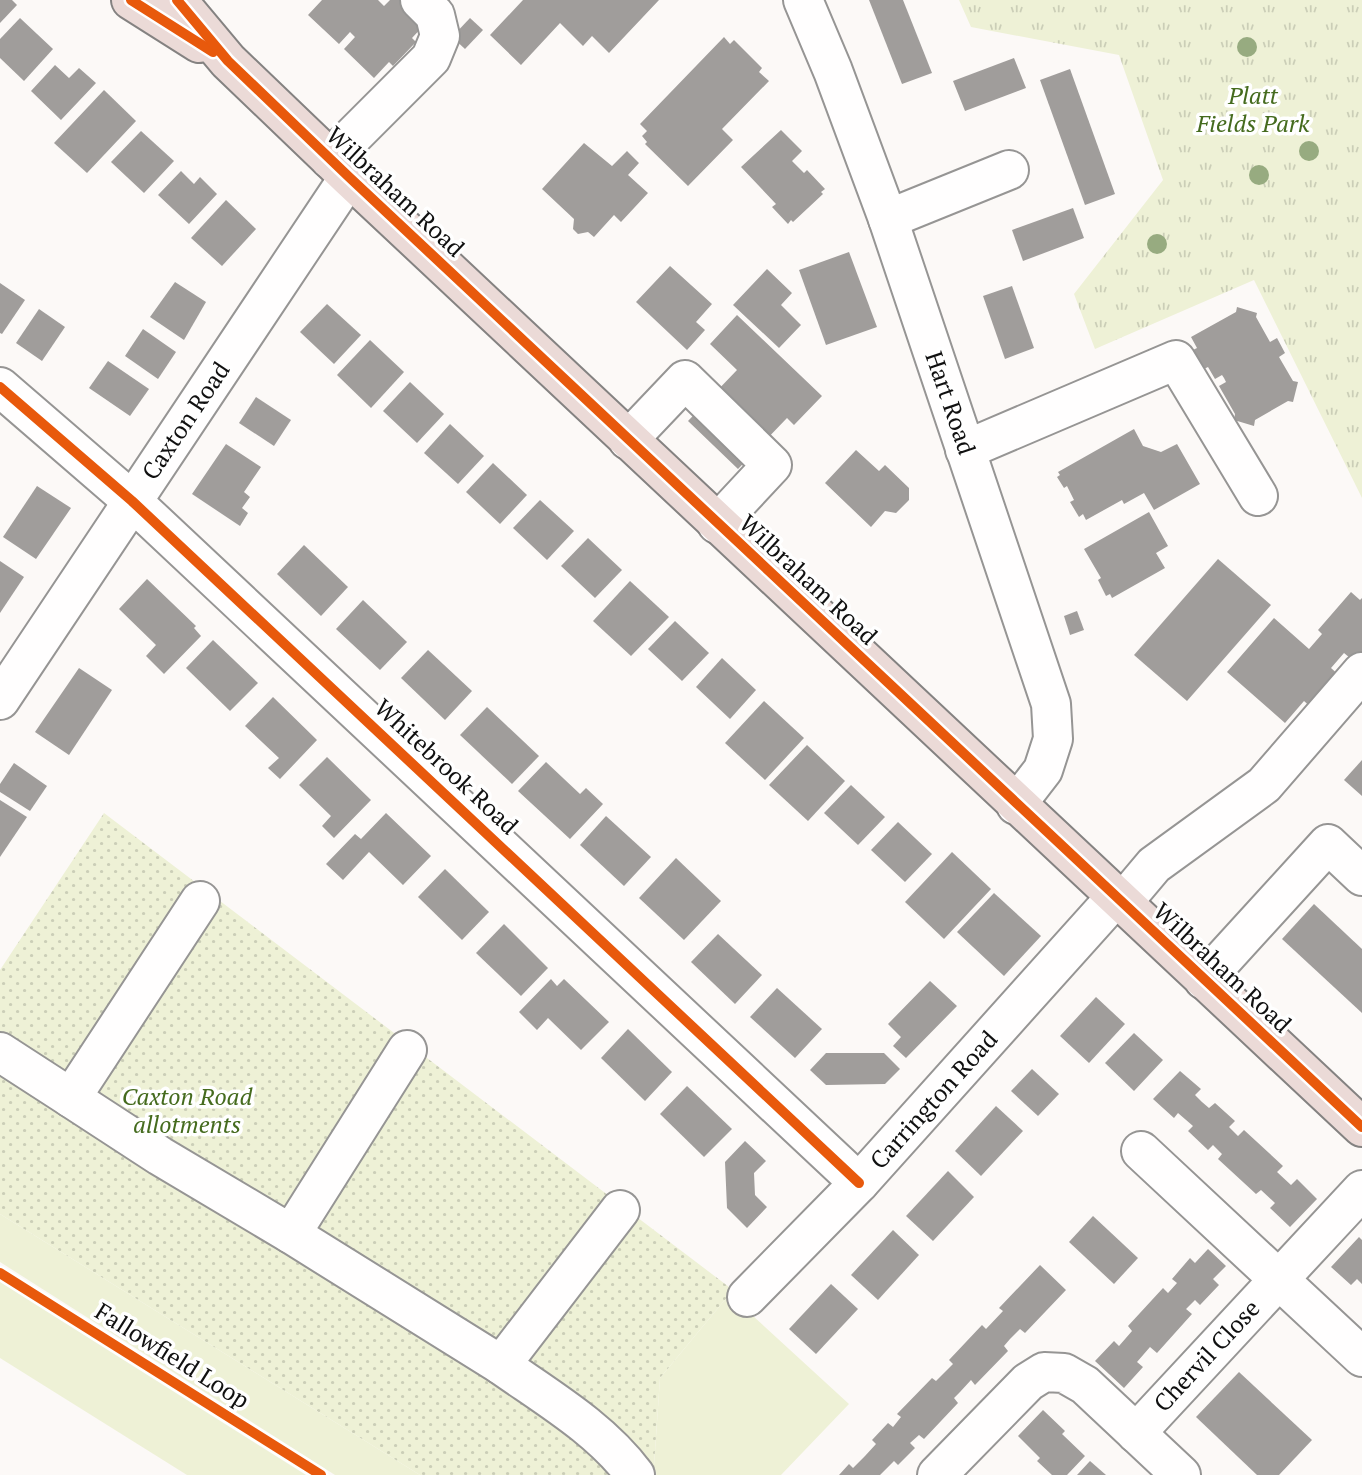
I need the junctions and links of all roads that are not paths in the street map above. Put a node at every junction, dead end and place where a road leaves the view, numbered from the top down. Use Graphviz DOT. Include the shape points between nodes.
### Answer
graph roads {
  1 [pos="131,0"];
  2 [pos="177,0"];
  3 [pos="420,0"];
  4 [pos="803,0"];
  5 [pos="228,61"];
  6 [pos="339,168"];
  7 [pos="1009,170"];
  8 [pos="888,219"];
  9 [pos="0,387"];
  10 [pos="628,440"];
  11 [pos="965,450"];
  12 [pos="1258,496"];
  13 [pos="132,501"];
  14 [pos="717,524"];
  15 [pos="1362,672"];
  16 [pos="0,700"];
  17 [pos="1016,805"];
  18 [pos="1362,876"];
  19 [pos="200,901"];
  20 [pos="1119,901"];
  21 [pos="1204,979"];
  22 [pos="407,1050"];
  23 [pos="0,1052"];
  24 [pos="71,1098"];
  25 [pos="1362,1127"];
  26 [pos="1141,1151"];
  27 [pos="859,1183"];
  28 [pos="1362,1190"];
  29 [pos="620,1210"];
  30 [pos="291,1234"];
  31 [pos="1278,1279"];
  32 [pos="747,1297"];
  33 [pos="1362,1357"];
  34 [pos="501,1365"];
  35 [pos="1136,1433"];
  36 [pos="635,1475"];
  37 [pos="937,1475"];
  38 [pos="1181,1475"];
  1 -- 5 [label="highway, Wilbraham Road"];
  2 -- 5 [label="highway, Wilbraham Road"];
  3 -- 6 [label="street, Caxton Road" via="435,15 440,36 431,58"];
  4 -- 8 [label="street, Hart Road"];
  5 -- 6 [label="highway, Wilbraham Road"];
  6 -- 10 [label="highway, Wilbraham Road"];
  6 -- 13 [label="street, Caxton Road"];
  7 -- 8 [label="street"];
  8 -- 11 [label="street, Hart Road"];
  9 -- 13 [label="street, Whitebrook Road"];
  10 -- 14 [label="highway, Wilbraham Road"];
  10 -- 14 [label="street" via="685,380 772,465"];
  11 -- 12 [label="street" via="1176,360"];
  11 -- 17 [label="street, Hart Road" via="1051,704 1053,739 1043,770"];
  13 -- 16 [label="street, Caxton Road"];
  13 -- 27 [label="street, Whitebrook Road"];
  14 -- 17 [label="highway, Wilbraham Road"];
  15 -- 20 [label="street, Carrington Road" via="1264,785 1154,865"];
  17 -- 20 [label="highway, Wilbraham Road"];
  18 -- 21 [label="street" via="1328,844"];
  19 -- 24 [label="street"];
  20 -- 21 [label="highway, Wilbraham Road"];
  20 -- 27 [label="street, Carrington Road"];
  21 -- 25 [label="highway, Wilbraham Road"];
  22 -- 30 [label="street"];
  23 -- 24 [label="street"];
  24 -- 30 [label="street"];
  26 -- 31 [label="street, Chervil Close"];
  27 -- 32 [label="street, Carrington Road"];
  28 -- 31 [label="street, Chervil Close"];
  29 -- 34 [label="street"];
  30 -- 34 [label="street"];
  31 -- 33 [label="street, Chervil Close"];
  31 -- 35 [label="street, Chervil Close"];
  34 -- 36 [label="street" via="618,1452"];
  35 -- 37 [label="street, Chervil Close" via="1085,1385 1064,1373 1044,1372 1028,1381"];
  35 -- 38 [label="street, Chervil Close"];
}
